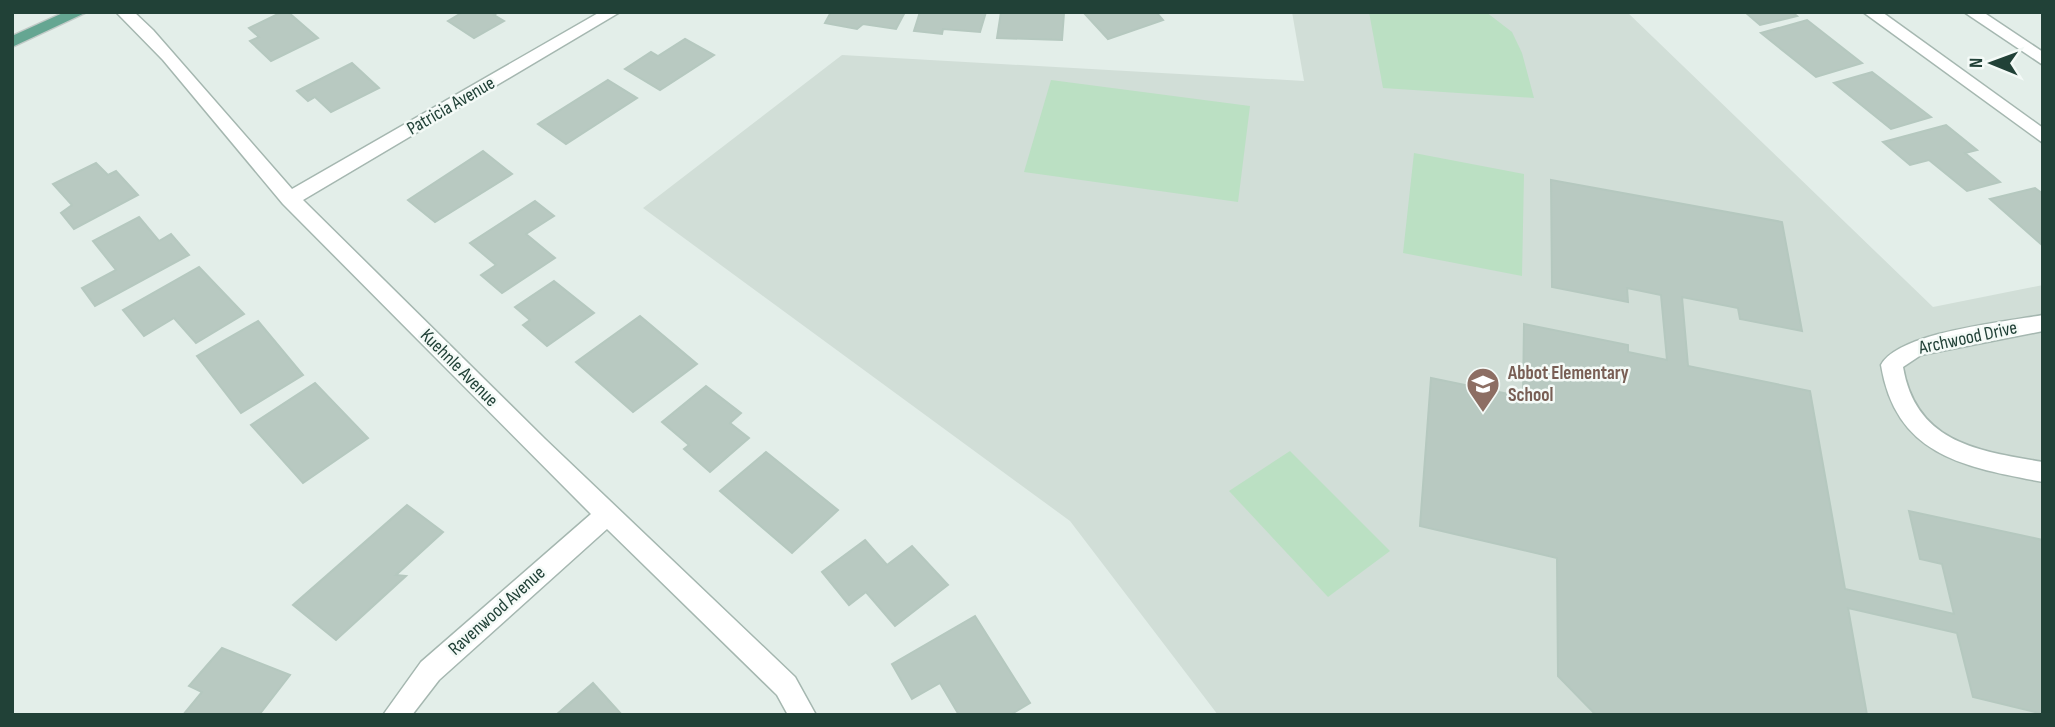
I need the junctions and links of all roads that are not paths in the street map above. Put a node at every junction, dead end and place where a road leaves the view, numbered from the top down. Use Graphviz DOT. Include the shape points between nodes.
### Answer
graph roads {
  1 [pos="79,12"];
  2 [pos="124,12"];
  3 [pos="612,12"];
  4 [pos="1871,12"];
  5 [pos="1972,12"];
  6 [pos="12,42"];
  7 [pos="2043,60"];
  8 [pos="2043,137"];
  9 [pos="290,199"];
  10 [pos="2043,323"];
  11 [pos="2043,472"];
  12 [pos="606,515"];
  13 [pos="396,715"];
  14 [pos="803,715"];
  1 -- 6 [label="main road"];
  2 -- 9 [label="street, Kuehnle Avenue"];
  3 -- 9 [label="street, Patricia Avenue"];
  4 -- 8 [label="street"];
  5 -- 7 [label="street"];
  9 -- 12 [label="street, Kuehnle Avenue"];
  10 -- 11 [label="street, Archwood Drive" via="1918,348 1892,365 1893,389 1909,416 1937,441 1964,455"];
  12 -- 13 [label="street, Ravenwood Avenue" via="430,671"];
  12 -- 14 [label="street, Kuehnle Avenue" via="786,686"];
}
